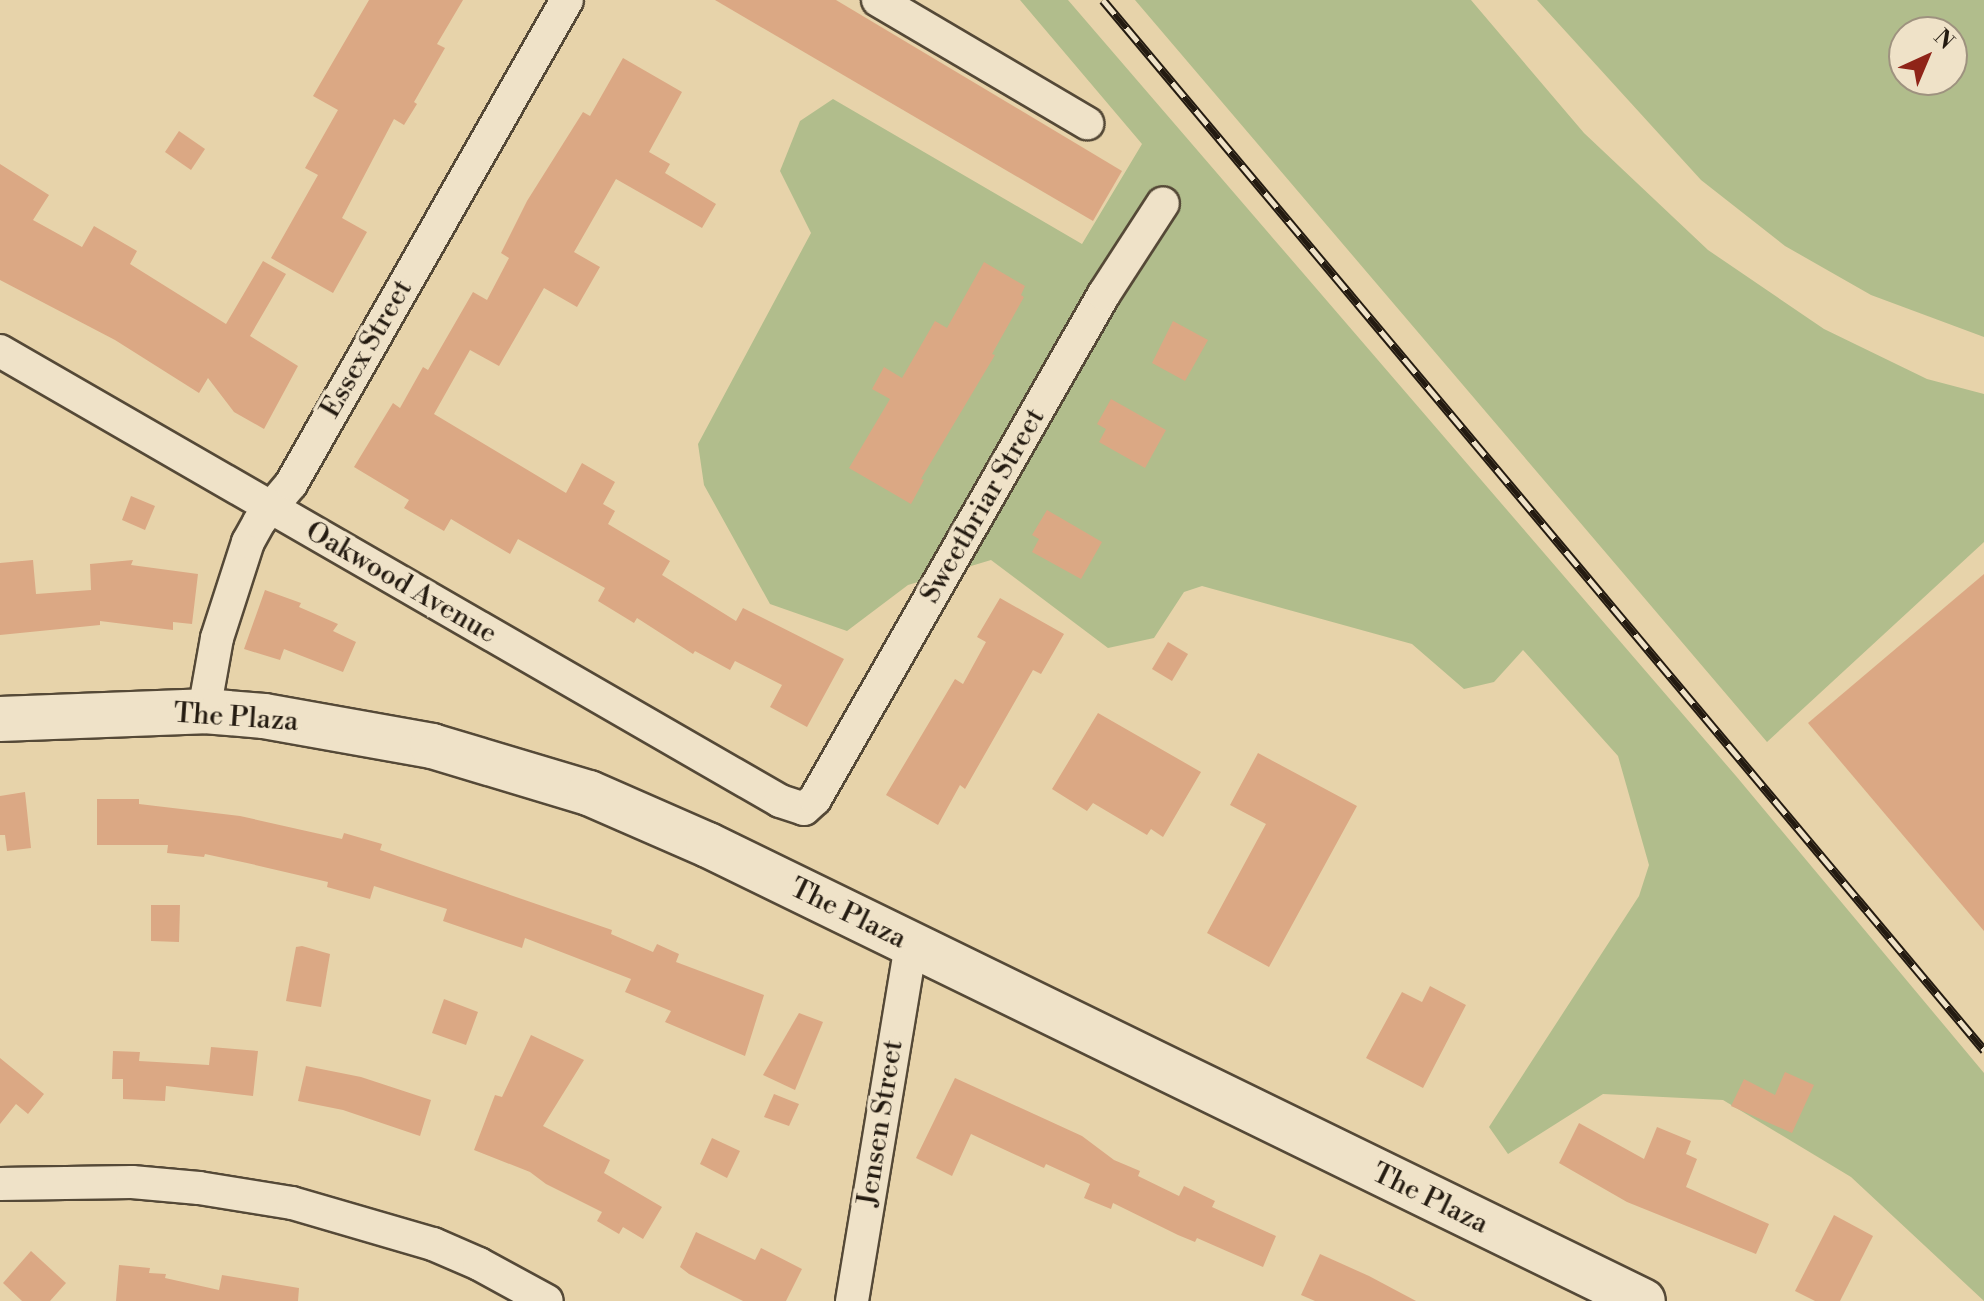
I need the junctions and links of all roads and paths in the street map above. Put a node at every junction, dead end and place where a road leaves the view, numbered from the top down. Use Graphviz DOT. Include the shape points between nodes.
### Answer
graph roads {
  1 [pos="567,0"];
  2 [pos="878,0"];
  3 [pos="927,12"];
  4 [pos="1087,123"];
  5 [pos="1163,203"];
  6 [pos="0,351"];
  7 [pos="272,508"];
  8 [pos="204,711"];
  9 [pos="0,719"];
  10 [pos="804,809"];
  11 [pos="911,944"];
  12 [pos="0,1184"];
  13 [pos="547,1301"];
  14 [pos="852,1301"];
  15 [pos="1643,1301"];
  1 -- 7 [label="street, Essex Street" via="291,484"];
  2 -- 3 [label="street"];
  3 -- 4 [label="street"];
  5 -- 10 [label="street, Sweetbriar Street" via="1104,294 815,799"];
  6 -- 7 [label="street, Oakwood Avenue"];
  7 -- 8 [label="street, Essex Street" via="259,522 243,557 217,638"];
  7 -- 10 [label="street, Oakwood Avenue" via="785,804"];
  8 -- 9 [label="main road, The Plaza"];
  8 -- 11 [label="main road, The Plaza" via="432,746 589,793"];
  11 -- 14 [label="street, Jensen Street"];
  11 -- 15 [label="main road, The Plaza"];
  12 -- 13 [label="street" via="144,1183 292,1203 433,1244"];
}
